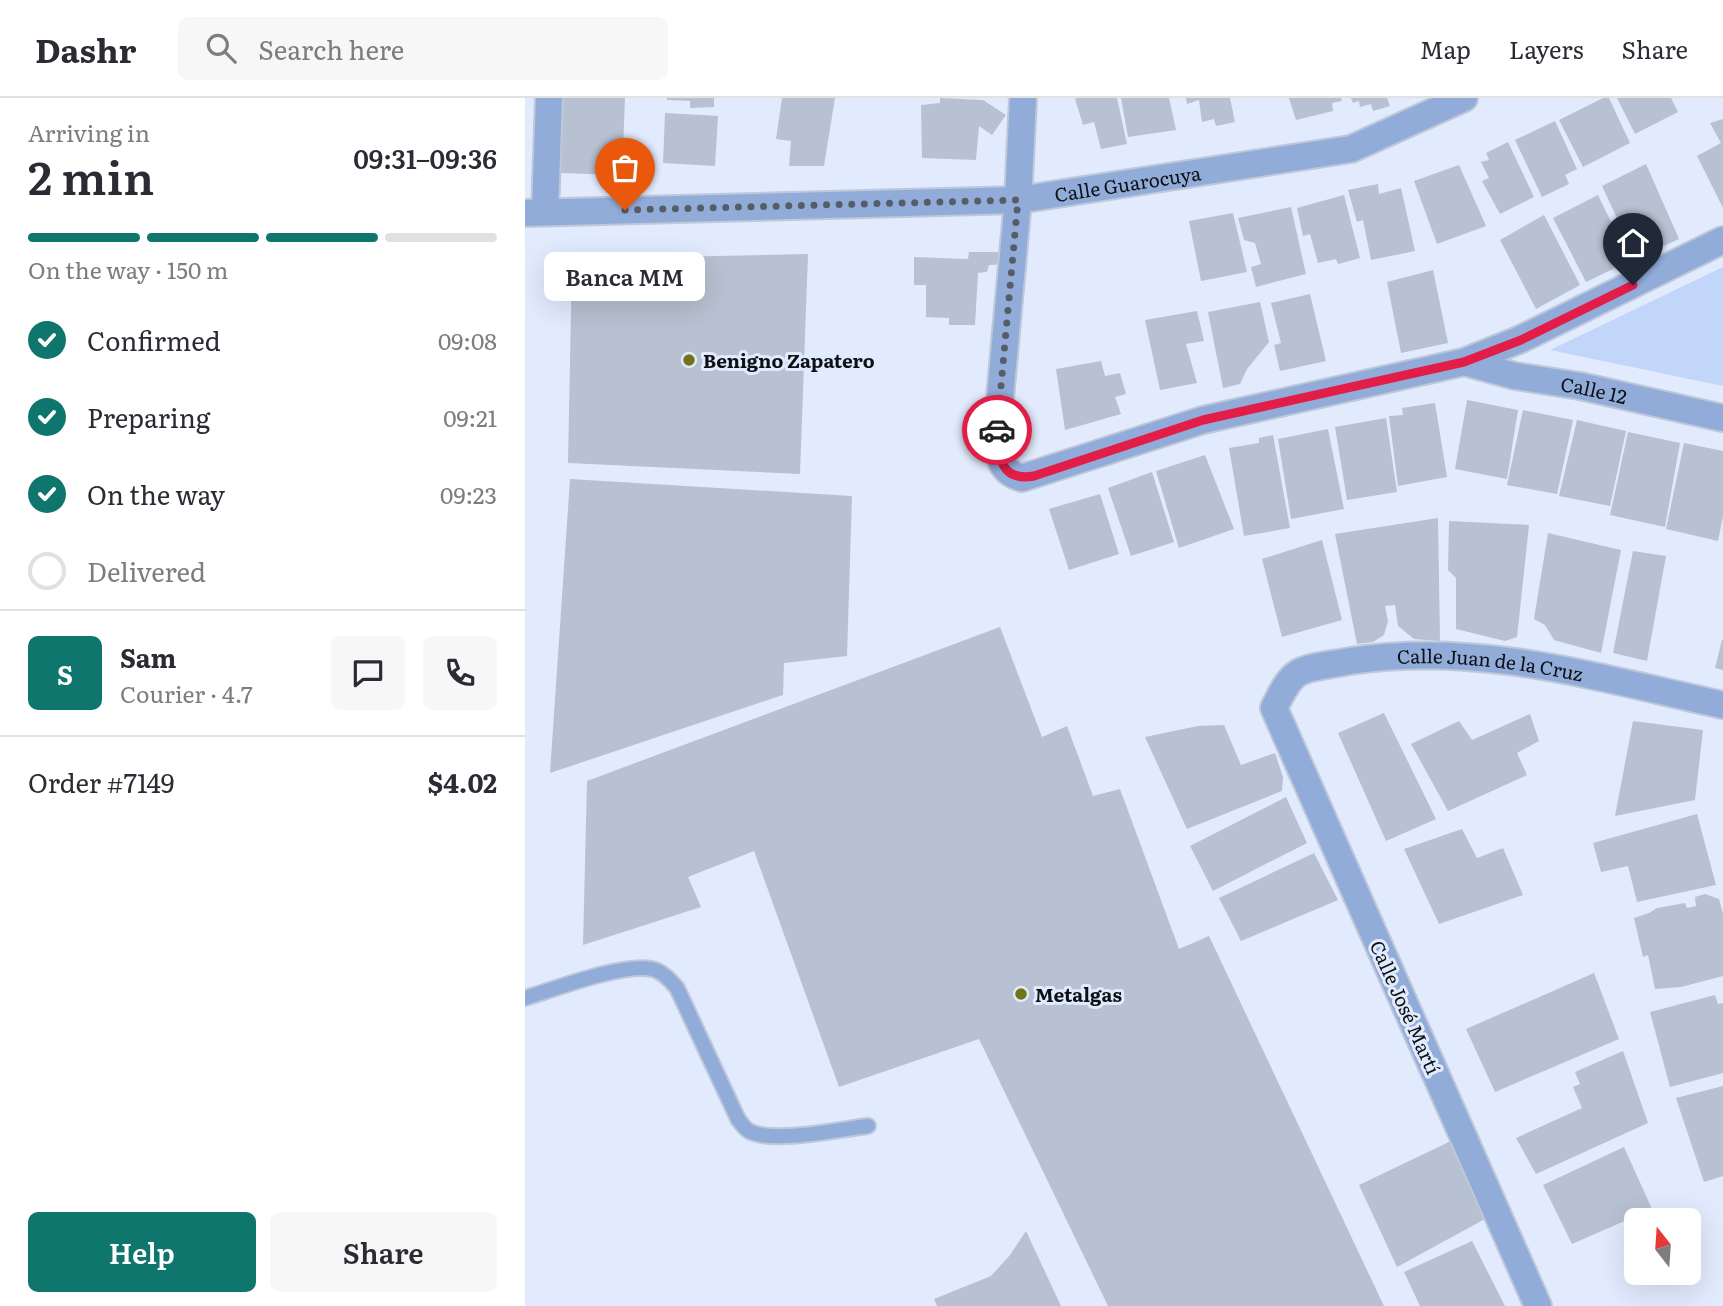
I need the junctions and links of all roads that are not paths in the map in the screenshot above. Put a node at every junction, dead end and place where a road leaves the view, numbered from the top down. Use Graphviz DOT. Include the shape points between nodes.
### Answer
graph roads {
  1 [pos="549,98"];
  2 [pos="1023,98"];
  3 [pos="1464,98"];
  4 [pos="1018,200"];
  5 [pos="535,212"];
  6 [pos="1723,240"];
  7 [pos="1464,362"];
  8 [pos="1723,418"];
  9 [pos="1723,705"];
  10 [pos="1274,708"];
  11 [pos="525,998"];
  12 [pos="868,1126"];
  13 [pos="1538,1306"];
  1 -- 5 [label="street"];
  2 -- 4 [label="street"];
  3 -- 4 [label="street, Calle Guarocuya" via="1351,149"];
  4 -- 5 [label="street, Calle Guarocuya"];
  4 -- 7 [label="street" via="997,431 1000,456 1011,475 1034,476 1203,420"];
  6 -- 7 [label="street" via="1521,340"];
  7 -- 8 [label="street, Calle 12"];
  9 -- 10 [label="street, Calle Juan de la Cruz" via="1494,658 1431,654 1383,656 1298,673"];
  10 -- 13 [label="street, Calle José Martí"];
  11 -- 12 [label="lane" via="608,974 653,969 677,988 747,1131 781,1137"];
}
